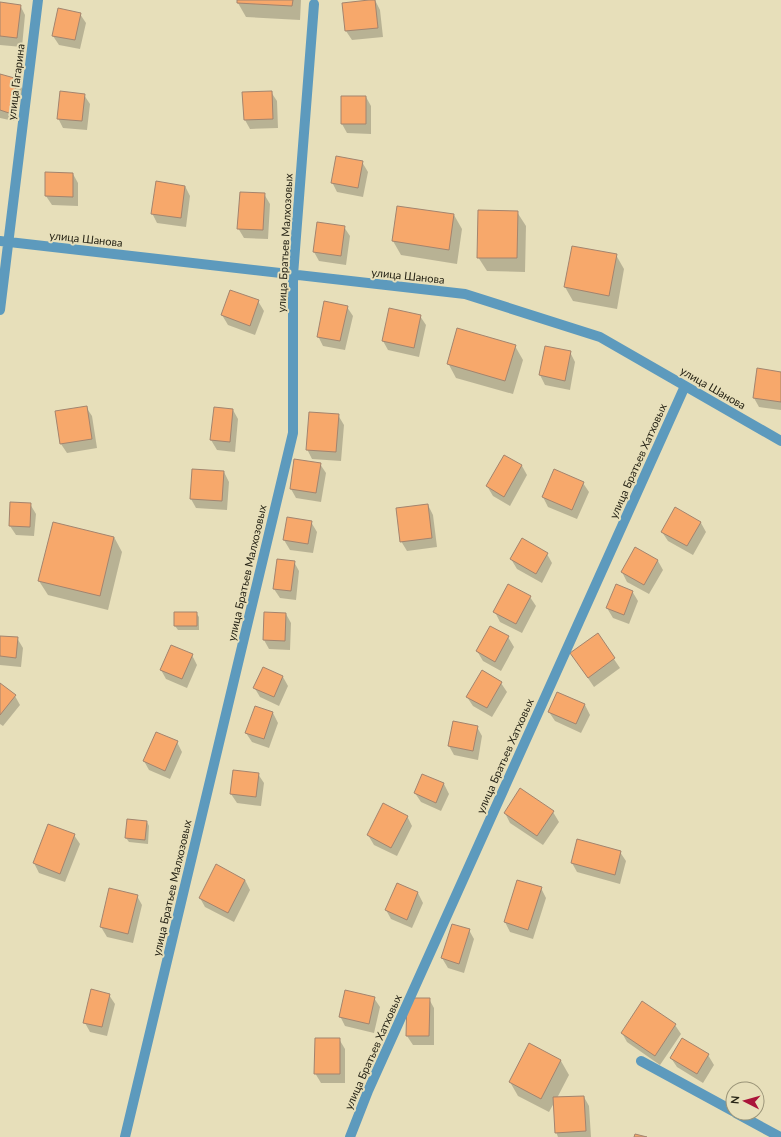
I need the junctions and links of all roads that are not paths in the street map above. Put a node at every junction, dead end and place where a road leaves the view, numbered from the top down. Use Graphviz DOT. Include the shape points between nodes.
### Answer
graph roads {
  1 [pos="38,0"];
  2 [pos="314,4"];
  3 [pos="4,242"];
  4 [pos="293,275"];
  5 [pos="0,310"];
  6 [pos="685,386"];
  7 [pos="781,441"];
  8 [pos="640,1062"];
  9 [pos="725,1107"];
  10 [pos="751,1121"];
  11 [pos="125,1137"];
  12 [pos="350,1137"];
  13 [pos="780,1137"];
  1 -- 3 [label="street, улица Гагарина"];
  2 -- 4 [label="street, улица Братьев Малхозовых"];
  3 -- 4 [label="street, улица Шанова"];
  3 -- 5 [label="street, улица Гагарина"];
  4 -- 6 [label="street, улица Шанова" via="465,294 600,337"];
  4 -- 11 [label="street, улица Братьев Малхозовых" via="293,434"];
  6 -- 7 [label="street, улица Шанова"];
  6 -- 12 [label="street, улица Братьев Хатховых" via="368,1091"];
  8 -- 9 [label="street"];
  10 -- 13 [label="street"];
}
